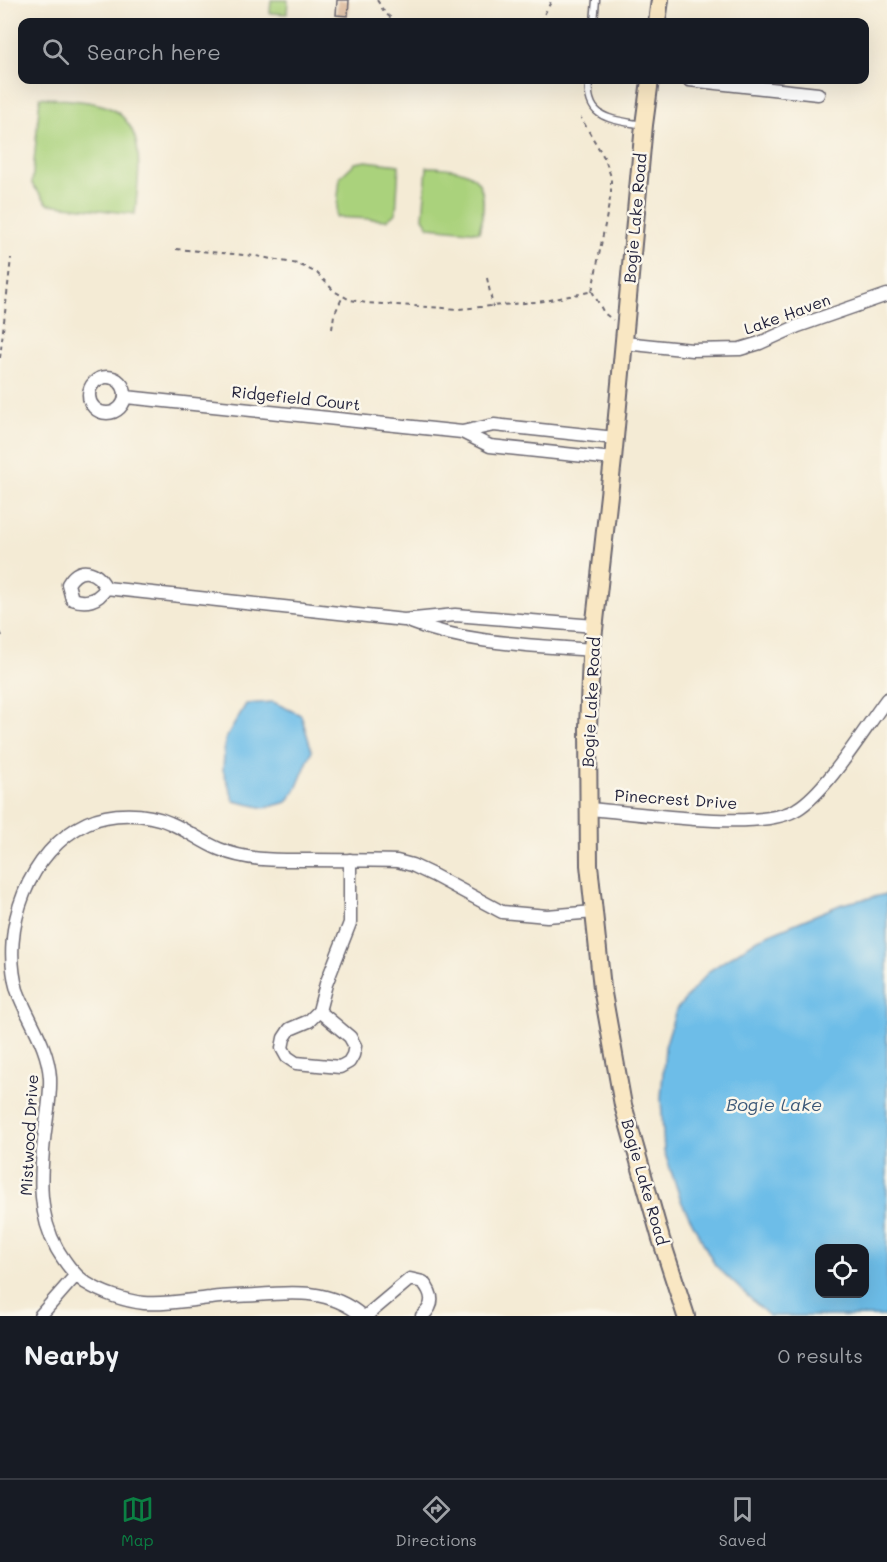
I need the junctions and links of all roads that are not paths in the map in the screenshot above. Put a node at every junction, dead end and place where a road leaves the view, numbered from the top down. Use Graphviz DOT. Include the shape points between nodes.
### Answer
graph roads {
  1 [pos="596,0"];
  2 [pos="660,0"];
  3 [pos="594,18"];
  4 [pos="658,18"];
  5 [pos="589,84"];
  6 [pos="649,84"];
  7 [pos="726,84"];
  8 [pos="819,94"];
  9 [pos="644,125"];
  10 [pos="887,295"];
  11 [pos="624,337"];
  12 [pos="126,397"];
  13 [pos="462,432"];
  14 [pos="615,438"];
  15 [pos="613,459"];
  16 [pos="106,588"];
  17 [pos="404,620"];
  18 [pos="511,621"];
  19 [pos="595,626"];
  20 [pos="510,643"];
  21 [pos="592,650"];
  22 [pos="887,699"];
  23 [pos="588,809"];
  24 [pos="350,860"];
  25 [pos="594,912"];
  26 [pos="319,1011"];
  27 [pos="76,1275"];
  28 [pos="40,1316"];
  29 [pos="364,1316"];
  30 [pos="422,1316"];
  31 [pos="687,1316"];
  1 -- 3 [label="lane"];
  2 -- 4 [label="main road"];
  5 -- 9 [label="lane" via="591,107 599,114"];
  6 -- 9 [label="main road, Bogie Lake Road"];
  7 -- 8 [label="street"];
  9 -- 11 [label="main road, Bogie Lake Road"];
  10 -- 11 [label="street, Lake Haven" via="740,349 692,350"];
  11 -- 14 [label="main road, Bogie Lake Road"];
  12 -- 13 [label="street, Ridgefield Court"];
  13 -- 14 [label="street, Ridgefield Court" via="494,425"];
  13 -- 15 [label="street, Ridgefield Court" via="490,446"];
  14 -- 15 [label="main road, Bogie Lake Road"];
  15 -- 19 [label="main road, Bogie Lake Road"];
  16 -- 17 [label="street"];
  17 -- 18 [label="street" via="455,615"];
  17 -- 20 [label="street" via="450,634"];
  18 -- 19 [label="street"];
  18 -- 20 [label="street"];
  19 -- 21 [label="main road, Bogie Lake Road"];
  20 -- 21 [label="street"];
  21 -- 23 [label="main road, Bogie Lake Road"];
  22 -- 23 [label="street, Pinecrest Drive" via="834,771 796,811 757,820 733,820"];
  23 -- 25 [label="main road, Bogie Lake Road"];
  24 -- 25 [label="street, Mistwood Drive" via="412,865 502,912 547,916"];
  24 -- 26 [label="street" via="350,922"];
  24 -- 27 [label="street, Mistwood Drive" via="246,858 219,849 169,822 127,815 89,822 45,854 16,911 10,945 17,989 48,1062 50,1092 41,1202 50,1236"];
  25 -- 31 [label="main road, Bogie Lake Road" via="602,988 623,1105"];
  26 -- 26 [label="street" via="309,1021 291,1029 282,1048 296,1063 340,1067 349,1062 355,1046"];
  27 -- 28 [label="street"];
  27 -- 29 [label="street, Mistwood Drive" via="128,1301 297,1292 340,1302"];
  29 -- 30 [label="street" via="410,1280 423,1282 431,1292 432,1302"];
}
